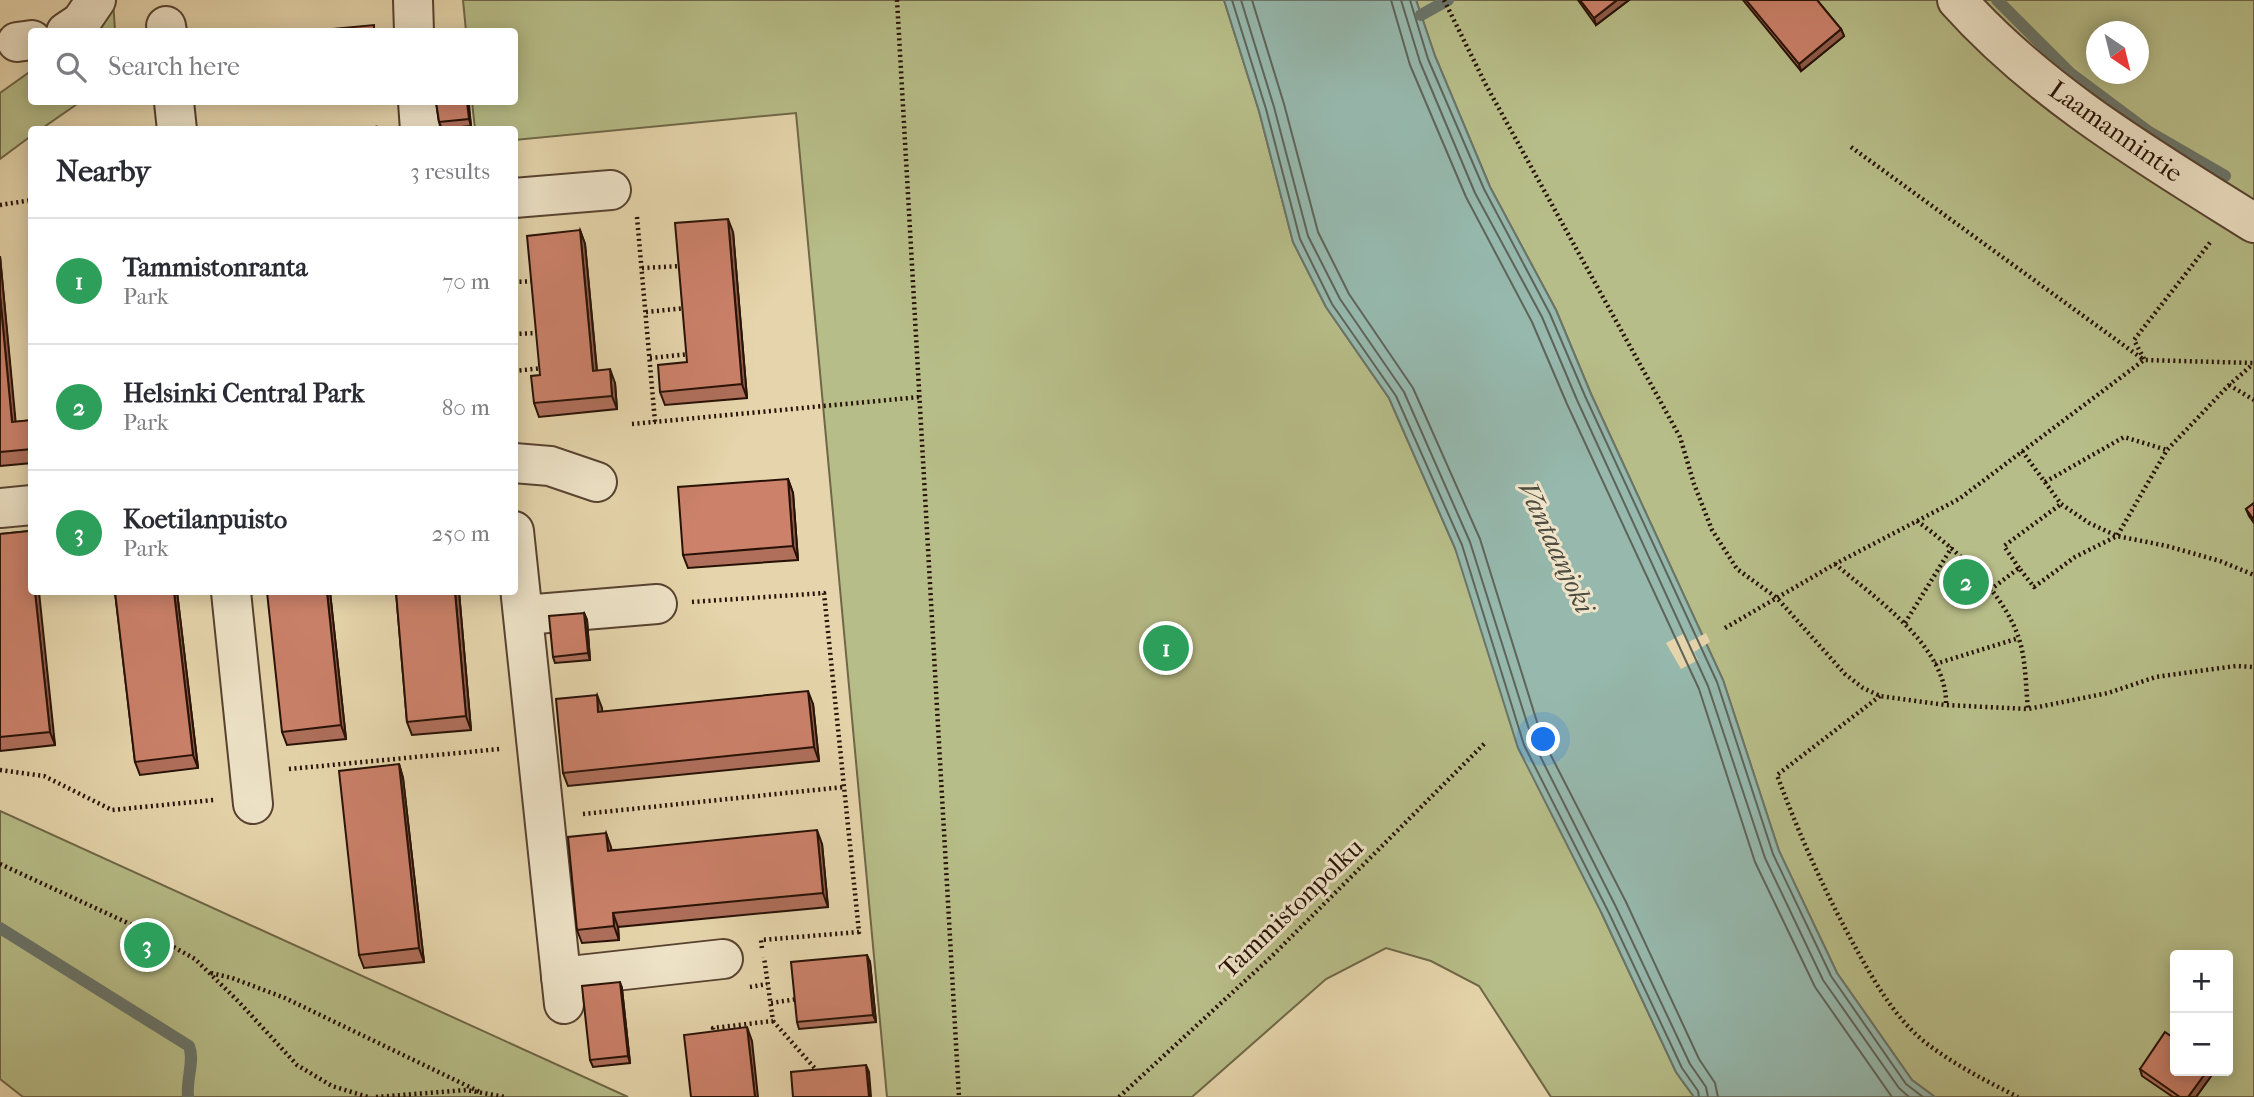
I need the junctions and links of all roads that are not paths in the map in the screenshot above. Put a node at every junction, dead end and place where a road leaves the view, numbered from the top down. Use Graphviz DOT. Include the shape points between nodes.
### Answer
graph roads {
  1 [pos="96,0"];
  2 [pos="413,0"];
  3 [pos="1956,0"];
  4 [pos="72,28"];
  5 [pos="414,28"];
  6 [pos="174,105"];
  7 [pos="418,105"];
  8 [pos="177,126"];
  9 [pos="420,126"];
  10 [pos="518,198"];
  11 [pos="624,201"];
  12 [pos="2241,214"];
  13 [pos="518,463"];
  14 [pos="597,482"];
  15 [pos="28,505"];
  16 [pos="0,508"];
  17 [pos="518,565"];
  18 [pos="231,595"];
  19 [pos="657,604"];
  20 [pos="524,615"];
  21 [pos="251,791"];
  22 [pos="733,974"];
  1 -- 4 [label="street"];
  2 -- 5 [label="street"];
  3 -- 12 [label="street, Laamannintie" via="1985,32 2073,105"];
  6 -- 8 [label="street"];
  7 -- 9 [label="street"];
  10 -- 11 [label="street"];
  13 -- 14 [label="street" via="550,466"];
  15 -- 16 [label="street"];
  17 -- 20 [label="street"];
  18 -- 21 [label="street"];
  19 -- 20 [label="street"];
  20 -- 22 [label="street" via="563,990"];
}
